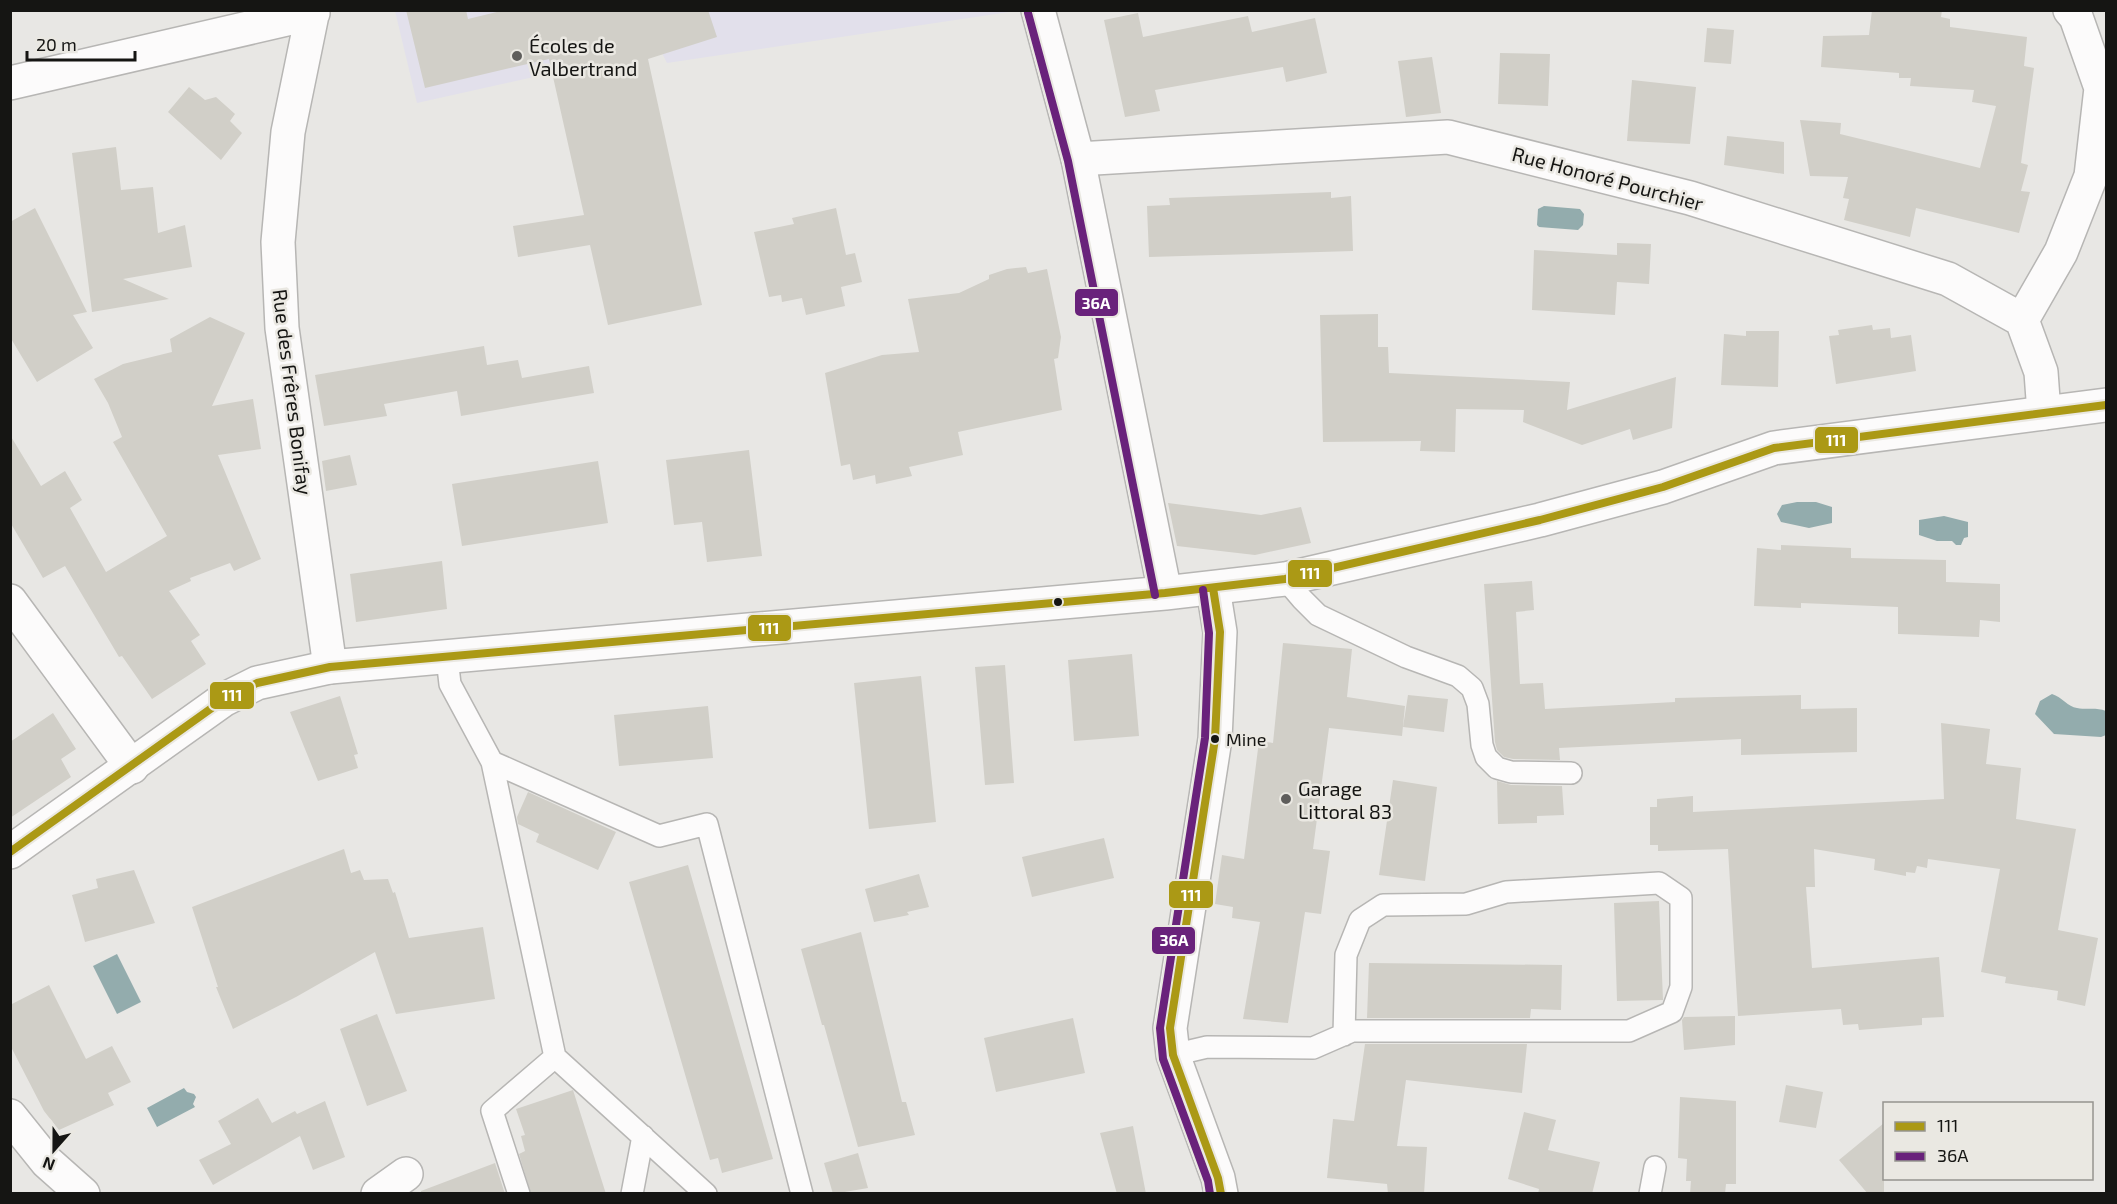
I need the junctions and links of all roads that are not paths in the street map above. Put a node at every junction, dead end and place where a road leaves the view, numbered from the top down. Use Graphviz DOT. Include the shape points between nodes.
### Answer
graph roads {
  1 [pos="1038,10"];
  2 [pos="2070,10"];
  3 [pos="313,12"];
  4 [pos="10,82"];
  5 [pos="1078,159"];
  6 [pos="2022,320"];
  7 [pos="2106,405"];
  8 [pos="2044,413"];
  9 [pos="1285,579"];
  10 [pos="1213,588"];
  11 [pos="1166,593"];
  12 [pos="10,601"];
  13 [pos="447,658"];
  14 [pos="330,668"];
  15 [pos="492,762"];
  16 [pos="132,767"];
  17 [pos="1571,773"];
  18 [pos="10,852"];
  19 [pos="1344,1035"];
  20 [pos="1173,1055"];
  21 [pos="555,1057"];
  22 [pos="10,1116"];
  23 [pos="643,1137"];
  24 [pos="1655,1167"];
  25 [pos="406,1174"];
  26 [pos="83,1194"];
  27 [pos="378,1194"];
  28 [pos="519,1194"];
  29 [pos="632,1194"];
  30 [pos="706,1194"];
  31 [pos="802,1194"];
  32 [pos="1221,1194"];
  33 [pos="1650,1194"];
  1 -- 5 [label="street"];
  2 -- 6 [label="street" via="2101,88 2091,176 2061,252"];
  3 -- 4 [label="street"];
  3 -- 14 [label="street, Rue des Frêres Bonifay" via="288,132 278,242 282,328"];
  5 -- 6 [label="street, Rue Honoré Pourchier" via="1448,137 1690,198 1948,279"];
  5 -- 11 [label="street"];
  6 -- 8 [label="street" via="2041,372"];
  7 -- 8 [label="street"];
  8 -- 9 [label="street" via="1774,448 1663,487 1540,520"];
  9 -- 10 [label="street"];
  9 -- 17 [label="lane" via="1318,615 1406,657 1458,676 1472,688 1478,704 1482,745 1486,757 1497,768 1511,772"];
  10 -- 11 [label="street"];
  10 -- 20 [label="street" via="1220,632 1215,739 1174,995 1170,1028"];
  11 -- 13 [label="street"];
  12 -- 16 [label="street"];
  13 -- 14 [label="street"];
  13 -- 15 [label="lane" via="450,684"];
  14 -- 16 [label="street" via="248,687 223,700"];
  15 -- 21 [label="lane"];
  15 -- 31 [label="lane" via="659,836 707,824"];
  16 -- 18 [label="street"];
  19 -- 19 [label="lane" via="1352,1031 1629,1031 1672,1012 1682,987 1681,898 1659,883 1506,892 1466,904 1383,904 1360,920 1346,955"];
  19 -- 20 [label="lane" via="1313,1048 1207,1047"];
  20 -- 32 [label="street"];
  21 -- 23 [label="lane"];
  21 -- 28 [label="lane" via="492,1111"];
  22 -- 26 [label="street" via="47,1162"];
  23 -- 29 [label="lane"];
  23 -- 30 [label="lane"];
  24 -- 33 [label="lane"];
  25 -- 27 [label="street"];
}
